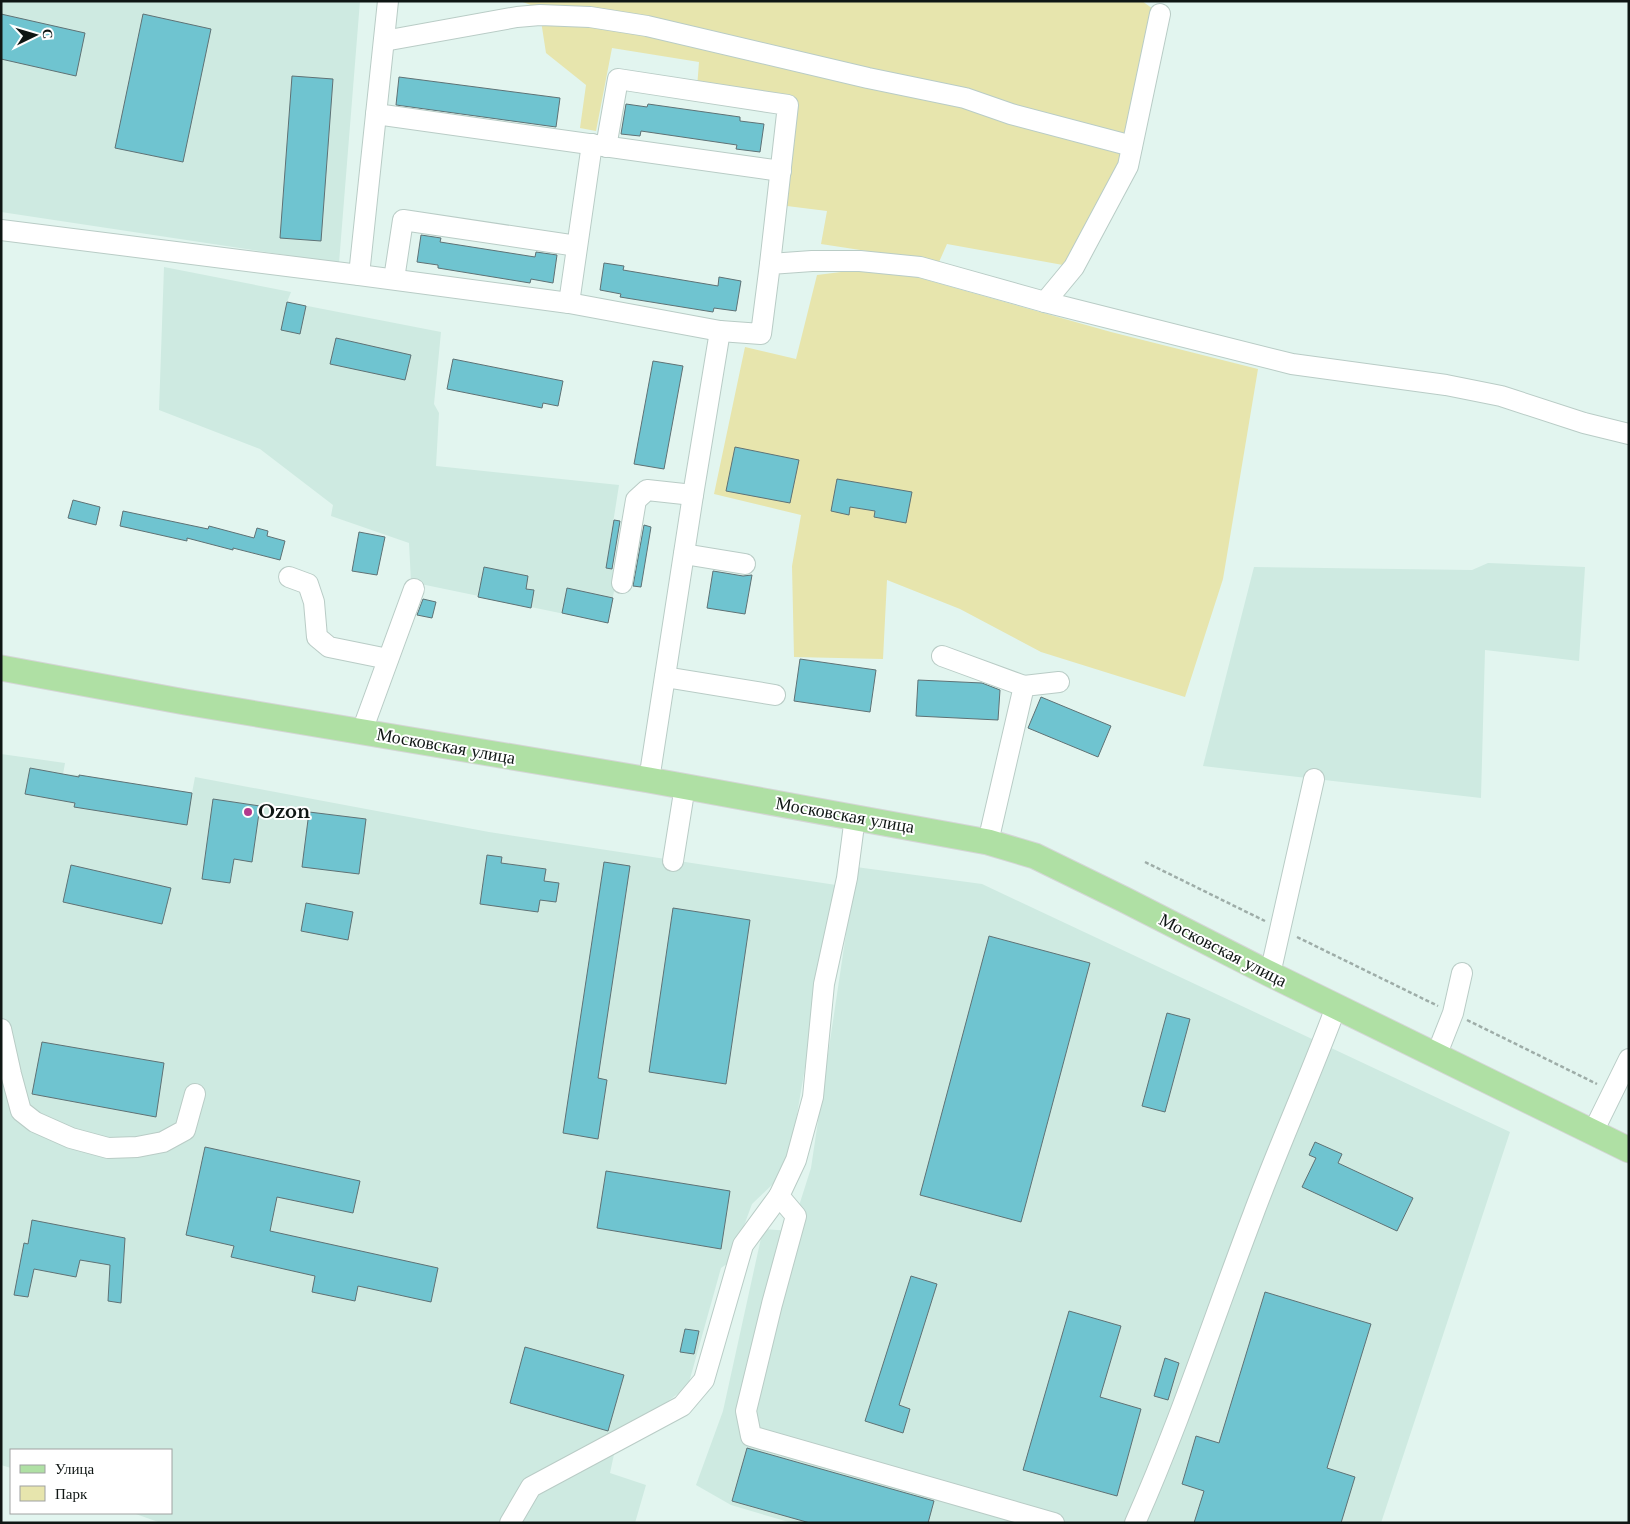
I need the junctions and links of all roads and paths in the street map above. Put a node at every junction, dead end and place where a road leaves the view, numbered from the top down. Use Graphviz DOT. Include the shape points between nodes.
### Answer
graph roads {
  1 [pos="388,1"];
  2 [pos="1160,14"];
  3 [pos="384,41"];
  4 [pos="376,114"];
  5 [pos="599,145"];
  6 [pos="1132,146"];
  7 [pos="781,171"];
  8 [pos="1,230"];
  9 [pos="577,246"];
  10 [pos="770,264"];
  11 [pos="359,275"];
  12 [pos="394,279"];
  13 [pos="1045,302"];
  14 [pos="569,303"];
  15 [pos="720,331"];
  16 [pos="1629,434"];
  17 [pos="692,495"];
  18 [pos="684,554"];
  19 [pos="745,564"];
  20 [pos="289,577"];
  21 [pos="622,583"];
  22 [pos="414,589"];
  23 [pos="942,656"];
  24 [pos="388,659"];
  25 [pos="1,668"];
  26 [pos="665,677"];
  27 [pos="1060,682"];
  28 [pos="1024,686"];
  29 [pos="775,696"];
  30 [pos="362,731"];
  31 [pos="1314,779"];
  32 [pos="649,780"];
  33 [pos="685,786"];
  34 [pos="855,817"];
  35 [pos="988,842"];
  36 [pos="673,861"];
  37 [pos="1145,862"];
  38 [pos="1281,929"];
  39 [pos="1462,973"];
  40 [pos="1270,974"];
  41 [pos="1336,1007"];
  42 [pos="1453,1013"];
  43 [pos="1,1029"];
  44 [pos="1436,1056"];
  45 [pos="1629,1059"];
  46 [pos="1613,1092"];
  47 [pos="195,1094"];
  48 [pos="1592,1132"];
  49 [pos="1629,1150"];
  50 [pos="779,1196"];
  51 [pos="510,1523"];
  52 [pos="1054,1523"];
  53 [pos="1135,1523"];
  1 -- 3 [label="street"];
  2 -- 6 [label="street"];
  3 -- 4 [label="street"];
  3 -- 6 [label="street" via="517,17 590,17 647,26 965,98 1011,114"];
  4 -- 5 [label="street"];
  4 -- 11 [label="street"];
  5 -- 7 [label="street"];
  5 -- 7 [label="street" via="618,79 788,105"];
  5 -- 9 [label="street"];
  6 -- 13 [label="street" via="1128,166 1074,268"];
  7 -- 10 [label="street"];
  8 -- 11 [label="street"];
  9 -- 12 [label="street" via="403,220"];
  9 -- 14 [label="street"];
  10 -- 13 [label="street" via="812,261 920,267"];
  10 -- 15 [label="street" via="761,334"];
  11 -- 12 [label="street"];
  12 -- 14 [label="street"];
  13 -- 16 [label="street" via="1292,364 1446,385 1501,396"];
  14 -- 15 [label="street"];
  15 -- 17 [label="street"];
  17 -- 18 [label="street"];
  17 -- 21 [label="street" via="648,490 636,500"];
  18 -- 19 [label="street"];
  18 -- 26 [label="street"];
  20 -- 24 [label="street" via="308,584 314,602 318,637 329,647"];
  22 -- 24 [label="street"];
  23 -- 28 [label="street"];
  24 -- 30 [label="street"];
  25 -- 30 [label="main road, Московская улица"];
  26 -- 29 [label="street"];
  26 -- 32 [label="street"];
  27 -- 28 [label="street"];
  28 -- 35 [label="street"];
  30 -- 32 [label="main road, Московская улица"];
  31 -- 38 [label="street"];
  32 -- 33 [label="main road, Московская улица"];
  33 -- 34 [label="main road, Московская улица"];
  33 -- 36 [label="street"];
  34 -- 35 [label="main road, Московская улица"];
  34 -- 50 [label="street" via="847,878 824,984 813,1097 796,1160"];
  35 -- 40 [label="main road, Московская улица" via="1035,856"];
  37 -- 38 [label="path"];
  38 -- 40 [label="street"];
  38 -- 42 [label="path"];
  39 -- 42 [label="street"];
  40 -- 41 [label="main road, Московская улица"];
  41 -- 44 [label="main road, Московская улица"];
  41 -- 53 [label="street"];
  42 -- 44 [label="street"];
  42 -- 46 [label="path"];
  43 -- 47 [label="street" via="21,1111 35,1122 71,1138 108,1148 163,1142 185,1130"];
  44 -- 48 [label="main road, Московская улица"];
  45 -- 46 [label="street"];
  46 -- 48 [label="street"];
  48 -- 49 [label="main road, Московская улица"];
  50 -- 51 [label="street" via="743,1245 704,1380 682,1406 531,1487"];
  50 -- 52 [label="street" via="796,1216 746,1411 751,1436"];
}
